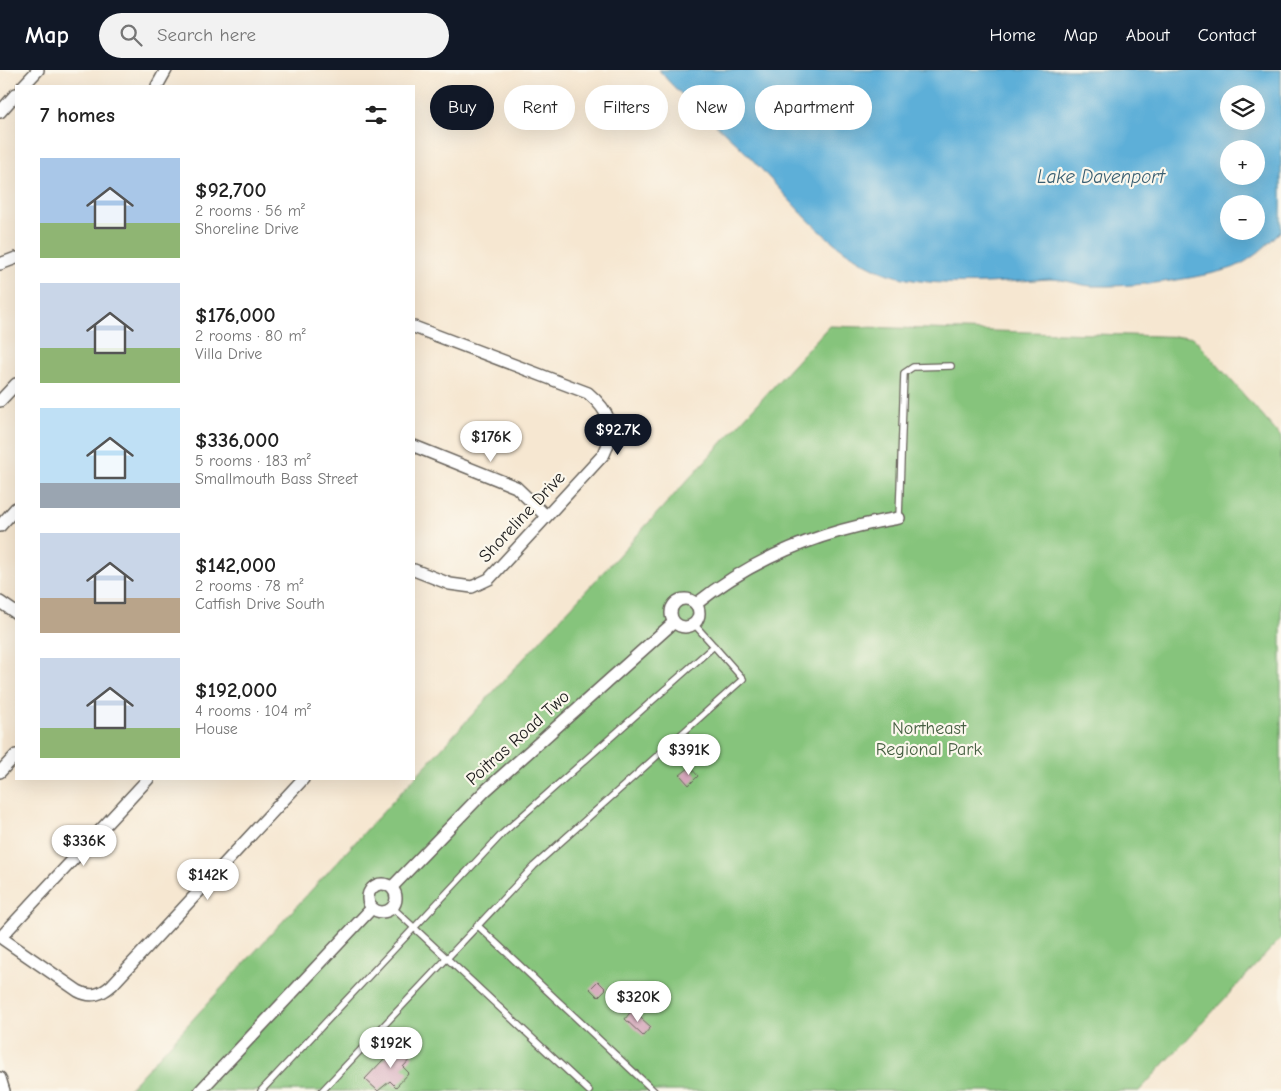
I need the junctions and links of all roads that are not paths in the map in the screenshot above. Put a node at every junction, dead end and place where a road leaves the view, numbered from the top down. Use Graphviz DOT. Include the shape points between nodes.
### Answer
graph roads {
  1 [pos="38,70"];
  2 [pos="166,70"];
  3 [pos="24,85"];
  4 [pos="157,85"];
  5 [pos="15,95"];
  6 [pos="0,112"];
  7 [pos="15,258"];
  8 [pos="0,264"];
  9 [pos="415,327"];
  10 [pos="951,366"];
  11 [pos="15,385"];
  12 [pos="0,401"];
  13 [pos="415,446"];
  14 [pos="15,509"];
  15 [pos="546,516"];
  16 [pos="899,518"];
  17 [pos="0,526"];
  18 [pos="415,570"];
  19 [pos="0,602"];
  20 [pos="696,604"];
  21 [pos="15,612"];
  22 [pos="674,623"];
  23 [pos="694,624"];
  24 [pos="714,646"];
  25 [pos="15,756"];
  26 [pos="0,772"];
  27 [pos="147,780"];
  28 [pos="302,780"];
  29 [pos="392,888"];
  30 [pos="372,908"];
  31 [pos="393,908"];
  32 [pos="477,926"];
  33 [pos="414,928"];
  34 [pos="0,937"];
  35 [pos="446,958"];
  36 [pos="200,1091"];
  37 [pos="261,1091"];
  38 [pos="322,1091"];
  39 [pos="589,1091"];
  40 [pos="654,1091"];
  1 -- 3 [label="street"];
  2 -- 4 [label="street"];
  5 -- 6 [label="street"];
  7 -- 8 [label="street"];
  9 -- 15 [label="street, Shoreline Drive" via="588,393 602,406 610,423 609,443 604,454"];
  10 -- 16 [label="lane" via="913,367 906,370 903,377"];
  11 -- 12 [label="street"];
  13 -- 15 [label="street" via="516,487"];
  14 -- 17 [label="street"];
  15 -- 18 [label="street, Shoreline Drive" via="489,579 472,587 450,584"];
  16 -- 20 [label="street" via="839,530 790,547 732,577"];
  19 -- 21 [label="street"];
  20 -- 22 [label="street" via="688,599 675,602 670,612"];
  20 -- 23 [label="street" via="699,612"];
  22 -- 23 [label="street" via="685,628"];
  22 -- 29 [label="street, Poitras Road Two" via="485,791"];
  23 -- 24 [label="lane"];
  24 -- 32 [label="lane" via="743,679 534,866"];
  24 -- 33 [label="lane" via="503,833"];
  25 -- 26 [label="street"];
  27 -- 34 [label="street"];
  28 -- 34 [label="street" via="112,985 95,995 78,991"];
  29 -- 30 [label="street" via="380,884 372,888 368,897"];
  29 -- 31 [label="street" via="397,900"];
  30 -- 31 [label="street" via="384,912"];
  30 -- 36 [label="street"];
  31 -- 33 [label="lane"];
  32 -- 35 [label="lane"];
  32 -- 40 [label="lane"];
  33 -- 35 [label="lane"];
  33 -- 37 [label="lane"];
  35 -- 38 [label="lane"];
  35 -- 39 [label="lane"];
}
